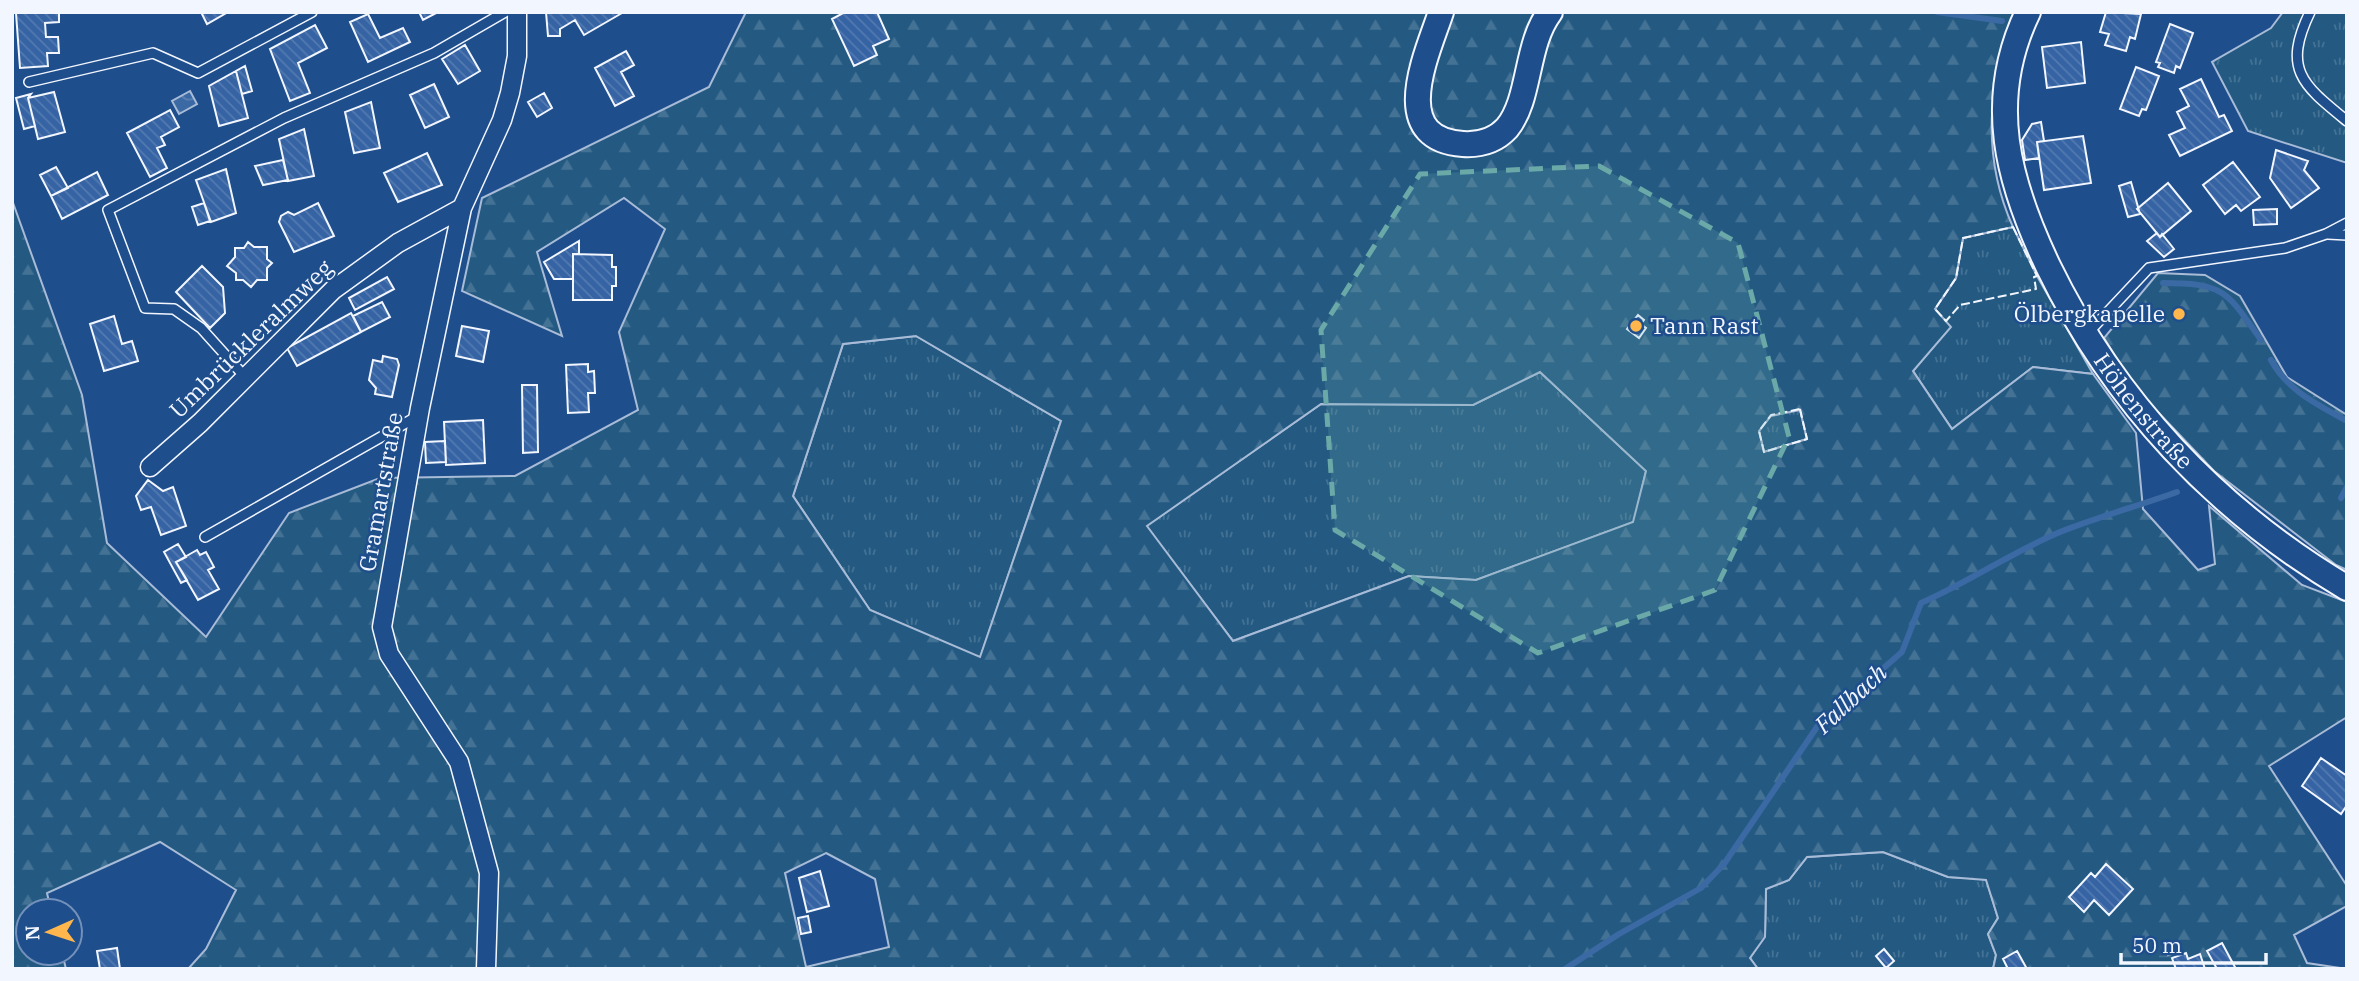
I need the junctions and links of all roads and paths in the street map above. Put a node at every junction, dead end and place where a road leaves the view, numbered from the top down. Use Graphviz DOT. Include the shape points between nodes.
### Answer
graph roads {
  1 [pos="312,12"];
  2 [pos="505,12"];
  3 [pos="517,12"];
  4 [pos="1441,12"];
  5 [pos="1550,12"];
  6 [pos="2028,12"];
  7 [pos="2310,12"];
  8 [pos="29,82"];
  9 [pos="2347,121"];
  10 [pos="463,208"];
  11 [pos="2347,223"];
  12 [pos="2326,234"];
  13 [pos="2347,235"];
  14 [pos="2086,335"];
  15 [pos="246,378"];
  16 [pos="419,415"];
  17 [pos="150,467"];
  18 [pos="205,537"];
  19 [pos="2347,588"];
  20 [pos="486,969"];
  1 -- 8 [label="lane" via="198,73 153,53"];
  2 -- 15 [label="lane" via="433,53 284,118 108,210 145,307 174,309 201,328"];
  3 -- 10 [label="street, Gramartstraße" via="517,55 510,93"];
  4 -- 5 [label="street" via="1418,79 1418,105 1433,133 1468,144 1490,141 1509,125 1538,33"];
  6 -- 14 [label="street, Höhenstraße" via="2008,76 2004,113 2008,155 2027,219"];
  7 -- 9 [label="lane" via="2298,38 2298,65 2309,90"];
  10 -- 15 [label="street, Umbrückleralmweg" via="398,243 333,290"];
  10 -- 16 [label="street, Gramartstraße"];
  11 -- 12 [label="lane"];
  12 -- 13 [label="lane"];
  12 -- 14 [label="lane" via="2274,250 2148,268"];
  14 -- 19 [label="street, Höhenstraße" via="2139,412 2191,468 2279,544"];
  15 -- 17 [label="street, Umbrückleralmweg"];
  16 -- 18 [label="lane"];
  16 -- 20 [label="street, Gramartstraße" via="382,626 389,654 459,762 489,873"];
}
